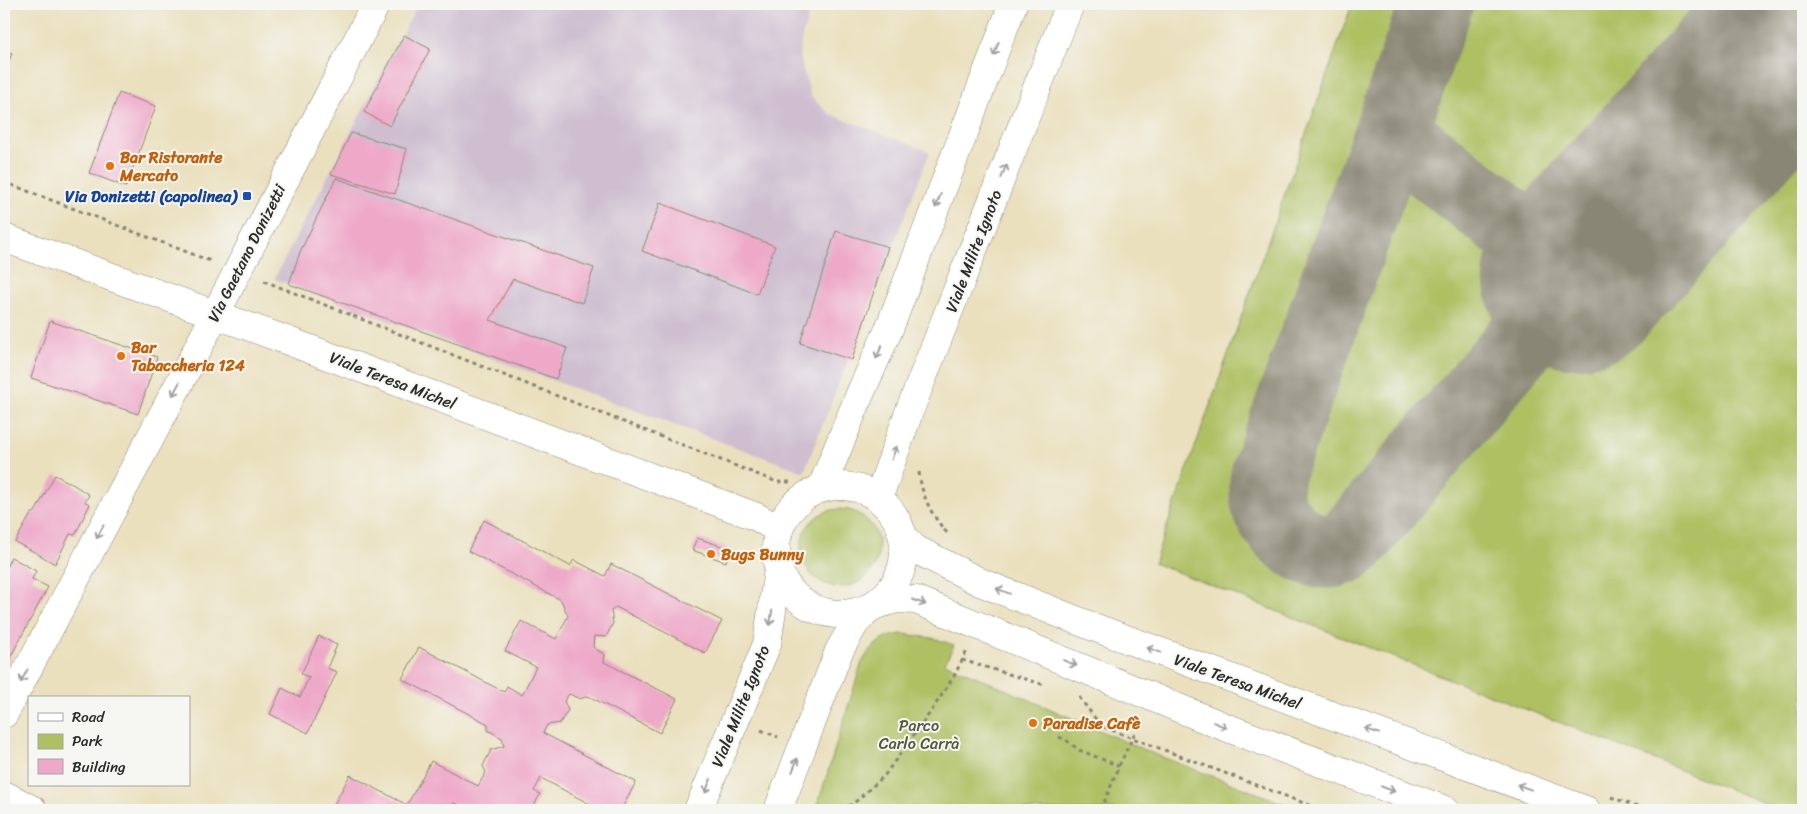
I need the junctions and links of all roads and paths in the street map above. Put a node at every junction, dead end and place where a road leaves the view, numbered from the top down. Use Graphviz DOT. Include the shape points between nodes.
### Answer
graph roads {
  1 [pos="376,4"];
  2 [pos="1013,4"];
  3 [pos="1070,4"];
  4 [pos="4,182"];
  5 [pos="4,238"];
  6 [pos="237,270"];
  7 [pos="214,314"];
  8 [pos="918,467"];
  9 [pos="809,485"];
  10 [pos="878,499"];
  11 [pos="779,530"];
  12 [pos="901,531"];
  13 [pos="949,535"];
  14 [pos="778,570"];
  15 [pos="872,606"];
  16 [pos="970,645"];
  17 [pos="962,660"];
  18 [pos="1051,687"];
  19 [pos="1077,694"];
  20 [pos="1152,697"];
  21 [pos="4,714"];
  22 [pos="754,728"];
  23 [pos="1059,737"];
  24 [pos="1132,738"];
  25 [pos="785,739"];
  26 [pos="1119,766"];
  27 [pos="4,795"];
  28 [pos="33,810"];
  29 [pos="698,810"];
  30 [pos="778,810"];
  31 [pos="842,810"];
  32 [pos="981,810"];
  33 [pos="997,810"];
  34 [pos="1101,810"];
  35 [pos="1322,810"];
  36 [pos="1445,810"];
  37 [pos="1586,810"];
  1 -- 6 [label="street, Via Gaetano Donizetti"];
  2 -- 9 [label="street, one-way" via="889,329 860,394"];
  10 -- 3 [label="street, Viale Milite Ignoto, one-way" via="909,412"];
  4 -- 6 [label="path"];
  5 -- 7 [label="street, Viale Teresa Michel"];
  6 -- 7 [label="street, Via Gaetano Donizetti"];
  6 -- 9 [label="path" via="777,482"];
  7 -- 11 [label="street, Viale Teresa Michel" via="757,517"];
  7 -- 21 [label="street, Via Gaetano Donizetti, one-way"];
  8 -- 13 [label="path" via="933,516"];
  9 -- 10 [label="street" via="854,488"];
  9 -- 11 [label="street" via="806,495 785,516"];
  10 -- 12 [label="street" via="892,513"];
  11 -- 14 [label="street"];
  12 -- 15 [label="street" via="904,552 900,574 889,592"];
  37 -- 12 [label="street, Viale Teresa Michel, one-way" via="980,582 915,549"];
  14 -- 15 [label="street" via="792,593 813,609 840,614"];
  14 -- 29 [label="street, Viale Milite Ignoto, one-way" via="767,644"];
  15 -- 20 [label="street, one-way" via="896,599 916,600"];
  30 -- 15 [label="street, one-way" via="838,651 855,623"];
  16 -- 17 [label="path"];
  17 -- 18 [label="path"];
  17 -- 31 [label="path" via="932,710 884,776"];
  19 -- 24 [label="path" via="1101,726"];
  20 -- 24 [label="path"];
  20 -- 36 [label="street, one-way"];
  22 -- 25 [label="path"];
  23 -- 26 [label="path" via="1079,750"];
  24 -- 26 [label="path"];
  24 -- 35 [label="path"];
  26 -- 34 [label="path"];
  27 -- 28 [label="street"];
  32 -- 33 [label="path"];
}
